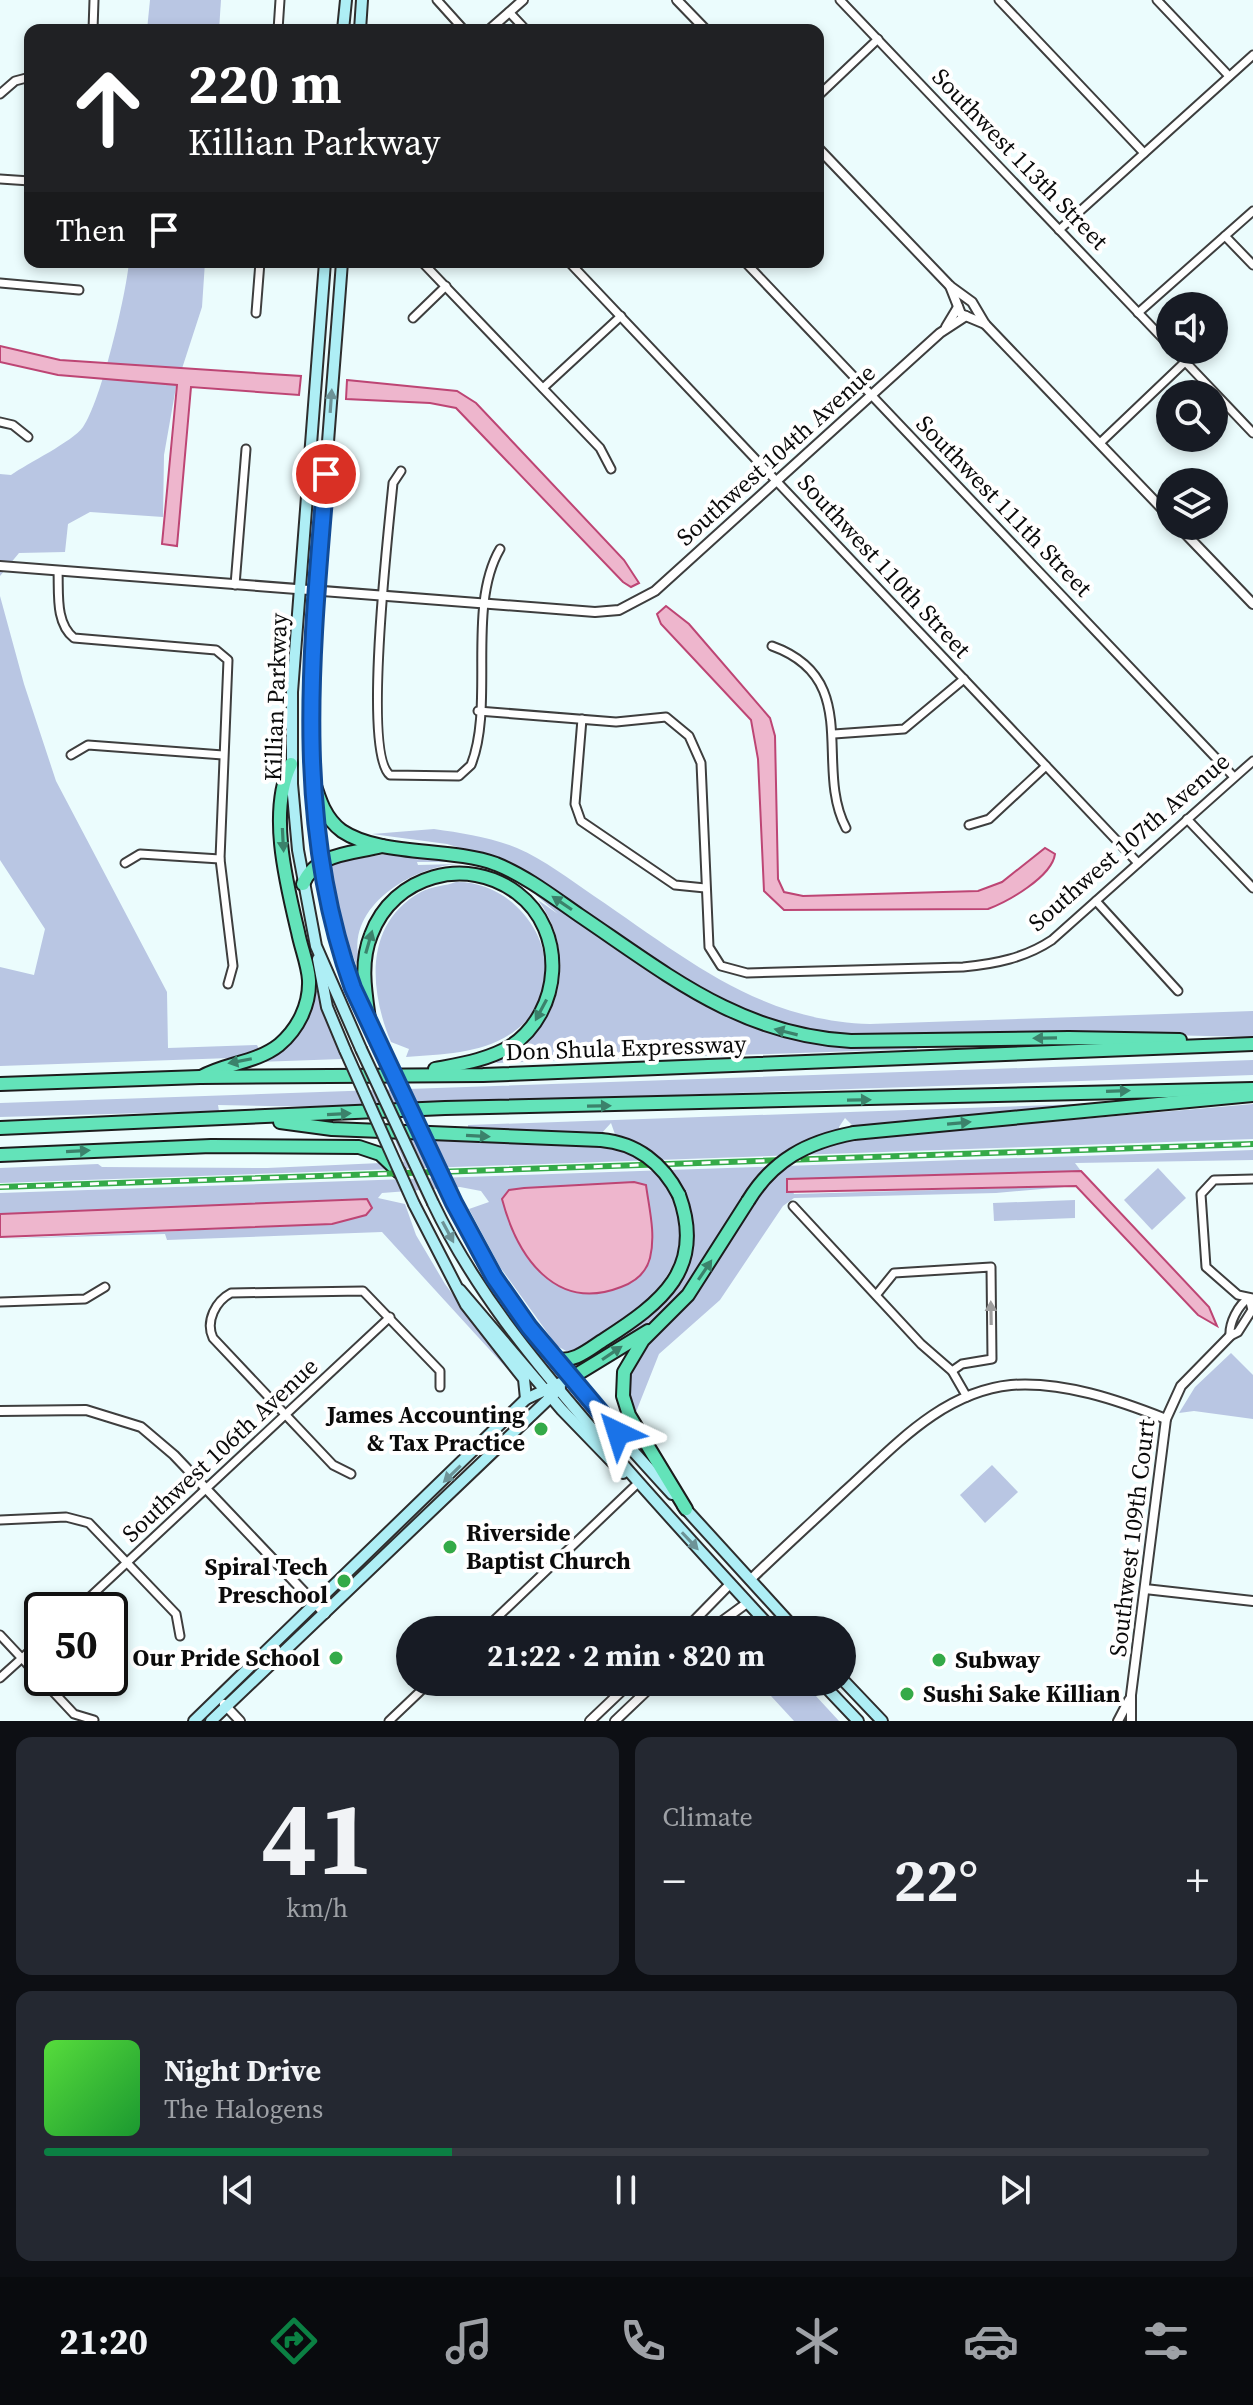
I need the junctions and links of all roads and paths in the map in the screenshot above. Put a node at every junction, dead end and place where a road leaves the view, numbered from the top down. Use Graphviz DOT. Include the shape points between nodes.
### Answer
graph roads {
  1 [pos="94,0"];
  2 [pos="280,0"];
  3 [pos="346,0"];
  4 [pos="362,0"];
  5 [pos="437,0"];
  6 [pos="523,0"];
  7 [pos="677,0"];
  8 [pos="840,0"];
  9 [pos="999,0"];
  10 [pos="1157,0"];
  11 [pos="509,12"];
  12 [pos="93,24"];
  13 [pos="278,24"];
  14 [pos="344,24"];
  15 [pos="360,24"];
  16 [pos="459,24"];
  17 [pos="496,24"];
  18 [pos="520,24"];
  19 [pos="700,24"];
  20 [pos="878,39"];
  21 [pos="1253,55"];
  22 [pos="1229,76"];
  23 [pos="24,79"];
  24 [pos="824,90"];
  25 [pos="0,94"];
  26 [pos="1144,153"];
  27 [pos="824,154"];
  28 [pos="0,179"];
  29 [pos="24,181"];
  30 [pos="1253,211"];
  31 [pos="1059,230"];
  32 [pos="1225,236"];
  33 [pos="1253,265"];
  34 [pos="260,268"];
  35 [pos="325,268"];
  36 [pos="342,268"];
  37 [pos="428,268"];
  38 [pos="575,268"];
  39 [pos="751,268"];
  40 [pos="0,283"];
  41 [pos="446,286"];
  42 [pos="950,286"];
  43 [pos="79,290"];
  44 [pos="968,300"];
  45 [pos="959,307"];
  46 [pos="975,308"];
  47 [pos="256,313"];
  48 [pos="1138,313"];
  49 [pos="621,316"];
  50 [pos="967,316"];
  51 [pos="413,318"];
  52 [pos="985,324"];
  53 [pos="946,327"];
  54 [pos="1156,332"];
  55 [pos="1183,364"];
  56 [pos="1187,364"];
  57 [pos="543,388"];
  58 [pos="871,395"];
  59 [pos="0,422"];
  60 [pos="1253,433"];
  61 [pos="28,437"];
  62 [pos="1100,443"];
  63 [pos="246,449"];
  64 [pos="611,469"];
  65 [pos="401,471"];
  66 [pos="776,481"];
  67 [pos="1156,502"];
  68 [pos="1191,540"];
  69 [pos="500,549"];
  70 [pos="0,566"];
  71 [pos="58,571"];
  72 [pos="235,585"];
  73 [pos="300,590"];
  74 [pos="318,590"];
  75 [pos="382,594"];
  76 [pos="485,602"];
  77 [pos="1253,604"];
  78 [pos="772,646"];
  79 [pos="964,679"];
  80 [pos="478,711"];
  81 [pos="582,719"];
  82 [pos="834,734"];
  83 [pos="71,755"];
  84 [pos="223,755"];
  85 [pos="1253,761"];
  86 [pos="291,764"];
  87 [pos="1046,766"];
  88 [pos="311,773"];
  89 [pos="1234,777"];
  90 [pos="1187,819"];
  91 [pos="969,825"];
  92 [pos="846,828"];
  93 [pos="385,845"];
  94 [pos="220,859"];
  95 [pos="319,862"];
  96 [pos="125,863"];
  97 [pos="1138,863"];
  98 [pos="303,884"];
  99 [pos="705,888"];
  100 [pos="1253,888"];
  101 [pos="1096,901"];
  102 [pos="316,946"];
  103 [pos="228,984"];
  104 [pos="1178,991"];
  105 [pos="369,1019"];
  106 [pos="1234,1044"];
  107 [pos="1253,1044"];
  108 [pos="410,1075"];
  109 [pos="200,1077"];
  110 [pos="0,1084"];
  111 [pos="1253,1089"];
  112 [pos="1253,1095"];
  113 [pos="261,1118"];
  114 [pos="0,1128"];
  115 [pos="0,1155"];
  116 [pos="399,1172"];
  117 [pos="1253,1179"];
  118 [pos="793,1206"];
  119 [pos="105,1287"];
  120 [pos="460,1290"];
  121 [pos="877,1294"];
  122 [pos="1251,1298"];
  123 [pos="0,1302"];
  124 [pos="390,1317"];
  125 [pos="654,1328"];
  126 [pos="1230,1336"];
  127 [pos="555,1359"];
  128 [pos="952,1371"];
  129 [pos="571,1378"];
  130 [pos="440,1387"];
  131 [pos="552,1391"];
  132 [pos="967,1397"];
  133 [pos="526,1399"];
  134 [pos="0,1411"];
  135 [pos="286,1416"];
  136 [pos="1166,1419"];
  137 [pos="351,1474"];
  138 [pos="637,1484"];
  139 [pos="207,1490"];
  140 [pos="686,1509"];
  141 [pos="0,1520"];
  142 [pos="129,1564"];
  143 [pos="750,1580"];
  144 [pos="730,1584"];
  145 [pos="1145,1589"];
  146 [pos="97,1592"];
  147 [pos="1253,1601"];
  148 [pos="747,1603"];
  149 [pos="316,1605"];
  150 [pos="325,1614"];
  151 [pos="499,1616"];
  152 [pos="699,1616"];
  153 [pos="729,1616"];
  154 [pos="760,1616"];
  155 [pos="783,1616"];
  156 [pos="0,1635"];
  157 [pos="180,1636"];
  158 [pos="280,1639"];
  159 [pos="289,1648"];
  160 [pos="24,1655"];
  161 [pos="21,1658"];
  162 [pos="0,1678"];
  163 [pos="856,1694"];
  164 [pos="1131,1695"];
  165 [pos="415,1696"];
  166 [pos="616,1696"];
  167 [pos="641,1696"];
  168 [pos="834,1696"];
  169 [pos="862,1700"];
  170 [pos="222,1702"];
  171 [pos="205,1710"];
  172 [pos="849,1712"];
  173 [pos="94,1720"];
  174 [pos="213,1720"];
  175 [pos="194,1721"];
  176 [pos="240,1721"];
  177 [pos="389,1721"];
  178 [pos="590,1721"];
  179 [pos="615,1721"];
  180 [pos="858,1721"];
  181 [pos="882,1721"];
  182 [pos="1118,1721"];
  183 [pos="1131,1721"];
  1 -- 12 [label="street"];
  2 -- 13 [label="street"];
  3 -- 14 [label="main road"];
  4 -- 15 [label="main road"];
  5 -- 16 [label="street"];
  6 -- 11 [label="street"];
  7 -- 19 [label="street"];
  8 -- 20 [label="street, Southwest 113th Street"];
  9 -- 26 [label="street"];
  10 -- 22 [label="street"];
  11 -- 17 [label="street"];
  11 -- 18 [label="street"];
  20 -- 24 [label="street"];
  20 -- 31 [label="street, Southwest 113th Street"];
  21 -- 22 [label="street"];
  22 -- 26 [label="street"];
  23 -- 25 [label="street"];
  26 -- 31 [label="street"];
  27 -- 42 [label="street"];
  28 -- 29 [label="street"];
  30 -- 32 [label="street"];
  31 -- 48 [label="street, Southwest 113th Street"];
  32 -- 33 [label="street"];
  32 -- 48 [label="street"];
  34 -- 47 [label="street"];
  35 -- 73 [label="main road, Killian Parkway"];
  74 -- 36 [label="main road, Killian Parkway, one-way"];
  37 -- 41 [label="street"];
  38 -- 49 [label="street, Southwest 110th Street"];
  39 -- 58 [label="street, Southwest 111th Street"];
  40 -- 43 [label="street"];
  41 -- 51 [label="street"];
  41 -- 57 [label="street"];
  42 -- 44 [label="street"];
  42 -- 45 [label="street"];
  44 -- 45 [label="street"];
  44 -- 46 [label="street"];
  45 -- 50 [label="street"];
  45 -- 53 [label="street, Southwest 104th Avenue"];
  46 -- 50 [label="street"];
  46 -- 52 [label="street"];
  48 -- 54 [label="street, Southwest 113th Street"];
  49 -- 57 [label="street"];
  49 -- 66 [label="street, Southwest 110th Street"];
  50 -- 52 [label="street"];
  50 -- 53 [label="street, Southwest 104th Avenue"];
  52 -- 62 [label="street"];
  53 -- 58 [label="street, Southwest 104th Avenue"];
  55 -- 62 [label="street"];
  56 -- 60 [label="street, Southwest 113th Street"];
  57 -- 64 [label="street" via="602,451"];
  58 -- 66 [label="street, Southwest 104th Avenue"];
  58 -- 89 [label="street, Southwest 111th Street"];
  59 -- 61 [label="street"];
  62 -- 67 [label="street"];
  63 -- 72 [label="street"];
  65 -- 75 [label="street" via="393,483"];
  66 -- 76 [label="street, Southwest 104th Avenue" via="655,591 630,606 601,612"];
  66 -- 79 [label="street, Southwest 110th Street"];
  68 -- 77 [label="street"];
  69 -- 76 [label="street" via="491,564"];
  70 -- 71 [label="street"];
  71 -- 72 [label="street"];
  71 -- 84 [label="street" via="60,610 70,635 85,641 216,650 224,655 230,674"];
  72 -- 73 [label="street"];
  73 -- 74 [label="street"];
  73 -- 86 [label="main road, Killian Parkway"];
  74 -- 75 [label="street"];
  74 -- 88 [label="main road, Killian Parkway" via="310,693"];
  75 -- 76 [label="street"];
  75 -- 80 [label="street" via="382,767 390,775 459,776 475,755"];
  76 -- 80 [label="street"];
  78 -- 82 [label="street" via="792,653 817,682 829,703"];
  79 -- 82 [label="street" via="904,729"];
  79 -- 87 [label="street, Southwest 110th Street"];
  80 -- 81 [label="street"];
  81 -- 99 [label="street" via="575,804 584,824 675,885"];
  81 -- 99 [label="street" via="616,722 662,716 682,728 700,756"];
  82 -- 92 [label="street" via="837,811"];
  83 -- 84 [label="street" via="88,745"];
  84 -- 94 [label="street"];
  85 -- 89 [label="street, Southwest 107th Avenue"];
  86 -- 98 [label="main road, Killian Parkway"];
  86 -- 109 [label="highway, one-way" via="282,782 283,839 308,976 306,1004 294,1029 273,1049"];
  87 -- 91 [label="street" via="989,819"];
  87 -- 97 [label="street, Southwest 110th Street"];
  88 -- 93 [label="highway" via="334,823 349,834"];
  88 -- 95 [label="main road, Killian Parkway"];
  89 -- 90 [label="street, Southwest 107th Avenue"];
  90 -- 97 [label="street, Southwest 107th Avenue"];
  90 -- 100 [label="street"];
  93 -- 95 [label="highway"];
  106 -- 93 [label="highway, one-way" via="1069,1038 851,1041 784,1032 741,1018 702,997 507,868 462,854"];
  94 -- 96 [label="street" via="140,854"];
  94 -- 103 [label="street" via="233,966"];
  95 -- 98 [label="highway"];
  95 -- 105 [label="main road, Killian Parkway" via="341,954"];
  97 -- 101 [label="street, Southwest 107th Avenue"];
  98 -- 102 [label="main road, Killian Parkway"];
  99 -- 101 [label="street, Southwest 107th Avenue" via="709,947 721,966 747,973 992,964 1049,942"];
  101 -- 104 [label="street"];
  102 -- 116 [label="main road, bridge" via="327,1007"];
  102 -- 131 [label="main road, Killian Parkway, one-way, bridge" via="433,1203 481,1289"];
  105 -- 108 [label="highway, one-way" via="364,969 370,937 384,910 406,890 435,876 466,873 495,880 532,908 547,934 553,964 549,995 535,1022 513,1044 486,1058"];
  105 -- 127 [label="main road, Killian Parkway, bridge" via="494,1277"];
  106 -- 107 [label="highway, Don Shula Expressway"];
  106 -- 108 [label="highway, Don Shula Expressway"];
  108 -- 109 [label="highway, Don Shula Expressway"];
  109 -- 110 [label="highway, Don Shula Expressway"];
  113 -- 111 [label="highway, one-way" via="445,1108"];
  125 -- 112 [label="highway, one-way, bridge" via="688,1295 764,1178 792,1154 823,1140"];
  113 -- 114 [label="highway"];
  113 -- 127 [label="highway, one-way, bridge" via="332,1129 601,1140 649,1157 679,1195 687,1243 682,1265 668,1290 643,1314 576,1357"];
  115 -- 116 [label="highway, one-way" via="359,1147 387,1158"];
  116 -- 120 [label="main road, bridge"];
  117 -- 122 [label="street" via="1214,1180 1201,1194 1205,1265 1238,1295"];
  118 -- 121 [label="street"];
  119 -- 123 [label="street" via="85,1299"];
  120 -- 131 [label="main road"];
  120 -- 133 [label="main road" via="524,1379"];
  121 -- 128 [label="street"];
  128 -- 121 [label="street, one-way" via="992,1359 991,1267 894,1273"];
  122 -- 126 [label="street, Southwest 109th Court" via="1252,1310"];
  124 -- 130 [label="street" via="440,1371"];
  124 -- 135 [label="street, Southwest 106th Avenue"];
  124 -- 135 [label="street" via="365,1292 230,1293 219,1301 211,1336"];
  129 -- 125 [label="highway, one-way"];
  125 -- 140 [label="highway" via="629,1360 623,1396 629,1415"];
  126 -- 136 [label="street, Southwest 109th Court" via="1181,1386"];
  127 -- 129 [label="main road, Killian Parkway"];
  128 -- 132 [label="street"];
  129 -- 131 [label="main road"];
  129 -- 140 [label="main road, Killian Parkway"];
  131 -- 133 [label="main road"];
  131 -- 138 [label="main road"];
  131 -- 150 [label="main road"];
  132 -- 136 [label="street" via="1003,1386 1046,1385"];
  132 -- 143 [label="street" via="916,1427"];
  133 -- 149 [label="main road, one-way"];
  134 -- 139 [label="street" via="71,1409 118,1417 155,1437"];
  135 -- 137 [label="street" via="333,1465"];
  135 -- 139 [label="street, Southwest 106th Avenue"];
  136 -- 145 [label="street, Southwest 109th Court"];
  138 -- 144 [label="main road, one-way"];
  138 -- 151 [label="street"];
  139 -- 142 [label="street, Southwest 106th Avenue"];
  139 -- 149 [label="street"];
  140 -- 143 [label="main road, Killian Parkway"];
  141 -- 142 [label="street" via="83,1520"];
  142 -- 146 [label="street, Southwest 106th Avenue"];
  142 -- 157 [label="street" via="176,1614"];
  143 -- 155 [label="main road, Killian Parkway"];
  144 -- 148 [label="main road"];
  144 -- 152 [label="street"];
  145 -- 147 [label="street"];
  145 -- 164 [label="street, Southwest 109th Court"];
  148 -- 153 [label="street"];
  148 -- 154 [label="main road"];
  149 -- 150 [label="street"];
  149 -- 158 [label="main road"];
  150 -- 159 [label="main road"];
  156 -- 161 [label="street"];
  158 -- 159 [label="main road"];
  158 -- 170 [label="main road"];
  159 -- 170 [label="main road"];
  160 -- 161 [label="street"];
  161 -- 162 [label="street"];
  161 -- 173 [label="street" via="74,1714"];
  163 -- 169 [label="main road"];
  164 -- 182 [label="street"];
  164 -- 183 [label="street, Southwest 109th Court"];
  165 -- 177 [label="street"];
  166 -- 178 [label="street"];
  167 -- 179 [label="street"];
  168 -- 172 [label="main road"];
  169 -- 172 [label="main road"];
  169 -- 181 [label="main road"];
  170 -- 171 [label="main road"];
  170 -- 174 [label="main road"];
  170 -- 176 [label="street"];
  171 -- 174 [label="street"];
  171 -- 175 [label="main road"];
  172 -- 180 [label="main road"];
}
